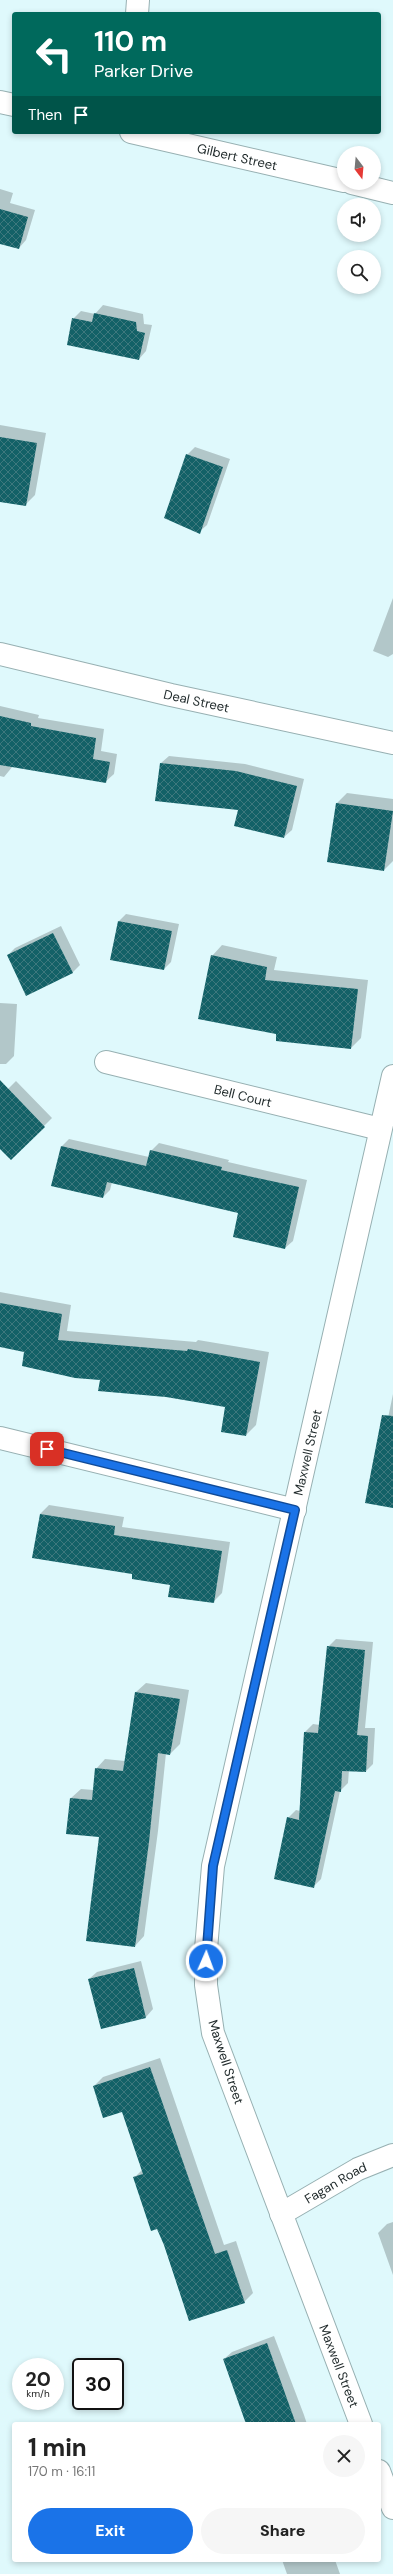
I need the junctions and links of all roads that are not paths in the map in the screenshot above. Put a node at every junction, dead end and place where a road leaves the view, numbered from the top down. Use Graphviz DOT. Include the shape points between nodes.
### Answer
graph roads {
  1 [pos="138,0"];
  2 [pos="137,12"];
  3 [pos="0,102"];
  4 [pos="12,105"];
  5 [pos="140,134"];
  6 [pos="337,179"];
  7 [pos="381,190"];
  8 [pos="393,193"];
  9 [pos="0,654"];
  10 [pos="393,743"];
  11 [pos="106,1062"];
  12 [pos="393,1076"];
  13 [pos="380,1129"];
  14 [pos="0,1438"];
  15 [pos="295,1510"];
  16 [pos="393,2155"];
  17 [pos="281,2214"];
  18 [pos="360,2422"];
  19 [pos="381,2477"];
  20 [pos="393,2508"];
  1 -- 2 [label="street"];
  3 -- 4 [label="street"];
  5 -- 6 [label="street, Gilbert Street"];
  7 -- 8 [label="street"];
  9 -- 10 [label="street, Deal Street" via="171,695"];
  11 -- 13 [label="street, Bell Court"];
  12 -- 13 [label="street, Maxwell Street"];
  13 -- 15 [label="street, Maxwell Street"];
  14 -- 15 [label="street"];
  15 -- 17 [label="street, Maxwell Street" via="213,1866 206,1949 206,1985 213,2032"];
  16 -- 17 [label="street, Fagan Road" via="358,2169"];
  17 -- 18 [label="street, Maxwell Street"];
  19 -- 20 [label="street"];
}
